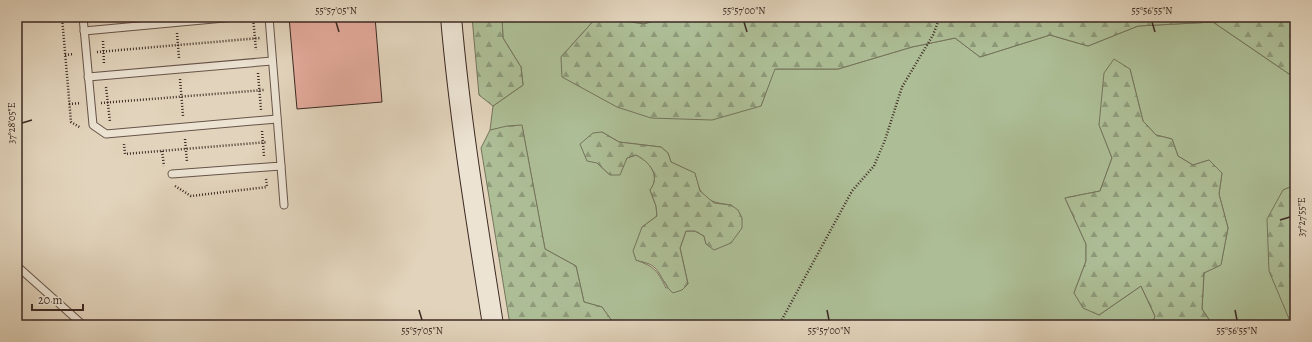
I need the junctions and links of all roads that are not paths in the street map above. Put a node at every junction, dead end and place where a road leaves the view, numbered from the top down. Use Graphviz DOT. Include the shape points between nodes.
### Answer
graph roads {
  1 [pos="83,17"];
  2 [pos="235,17"];
  3 [pos="269,17"];
  4 [pos="452,17"];
  5 [pos="84,31"];
  6 [pos="272,61"];
  7 [pos="88,78"];
  8 [pos="277,119"];
  9 [pos="281,166"];
  10 [pos="172,174"];
  11 [pos="284,205"];
  12 [pos="17,266"];
  13 [pos="83,325"];
  14 [pos="493,325"];
  1 -- 5 [label="lane"];
  2 -- 5 [label="lane"];
  3 -- 6 [label="lane"];
  4 -- 14 [label="main road" via="456,75 467,161"];
  5 -- 7 [label="lane"];
  6 -- 7 [label="lane"];
  6 -- 8 [label="lane"];
  7 -- 8 [label="lane" via="93,125 106,134"];
  8 -- 9 [label="lane"];
  9 -- 10 [label="lane"];
  9 -- 11 [label="lane"];
  12 -- 13 [label="lane"];
}
